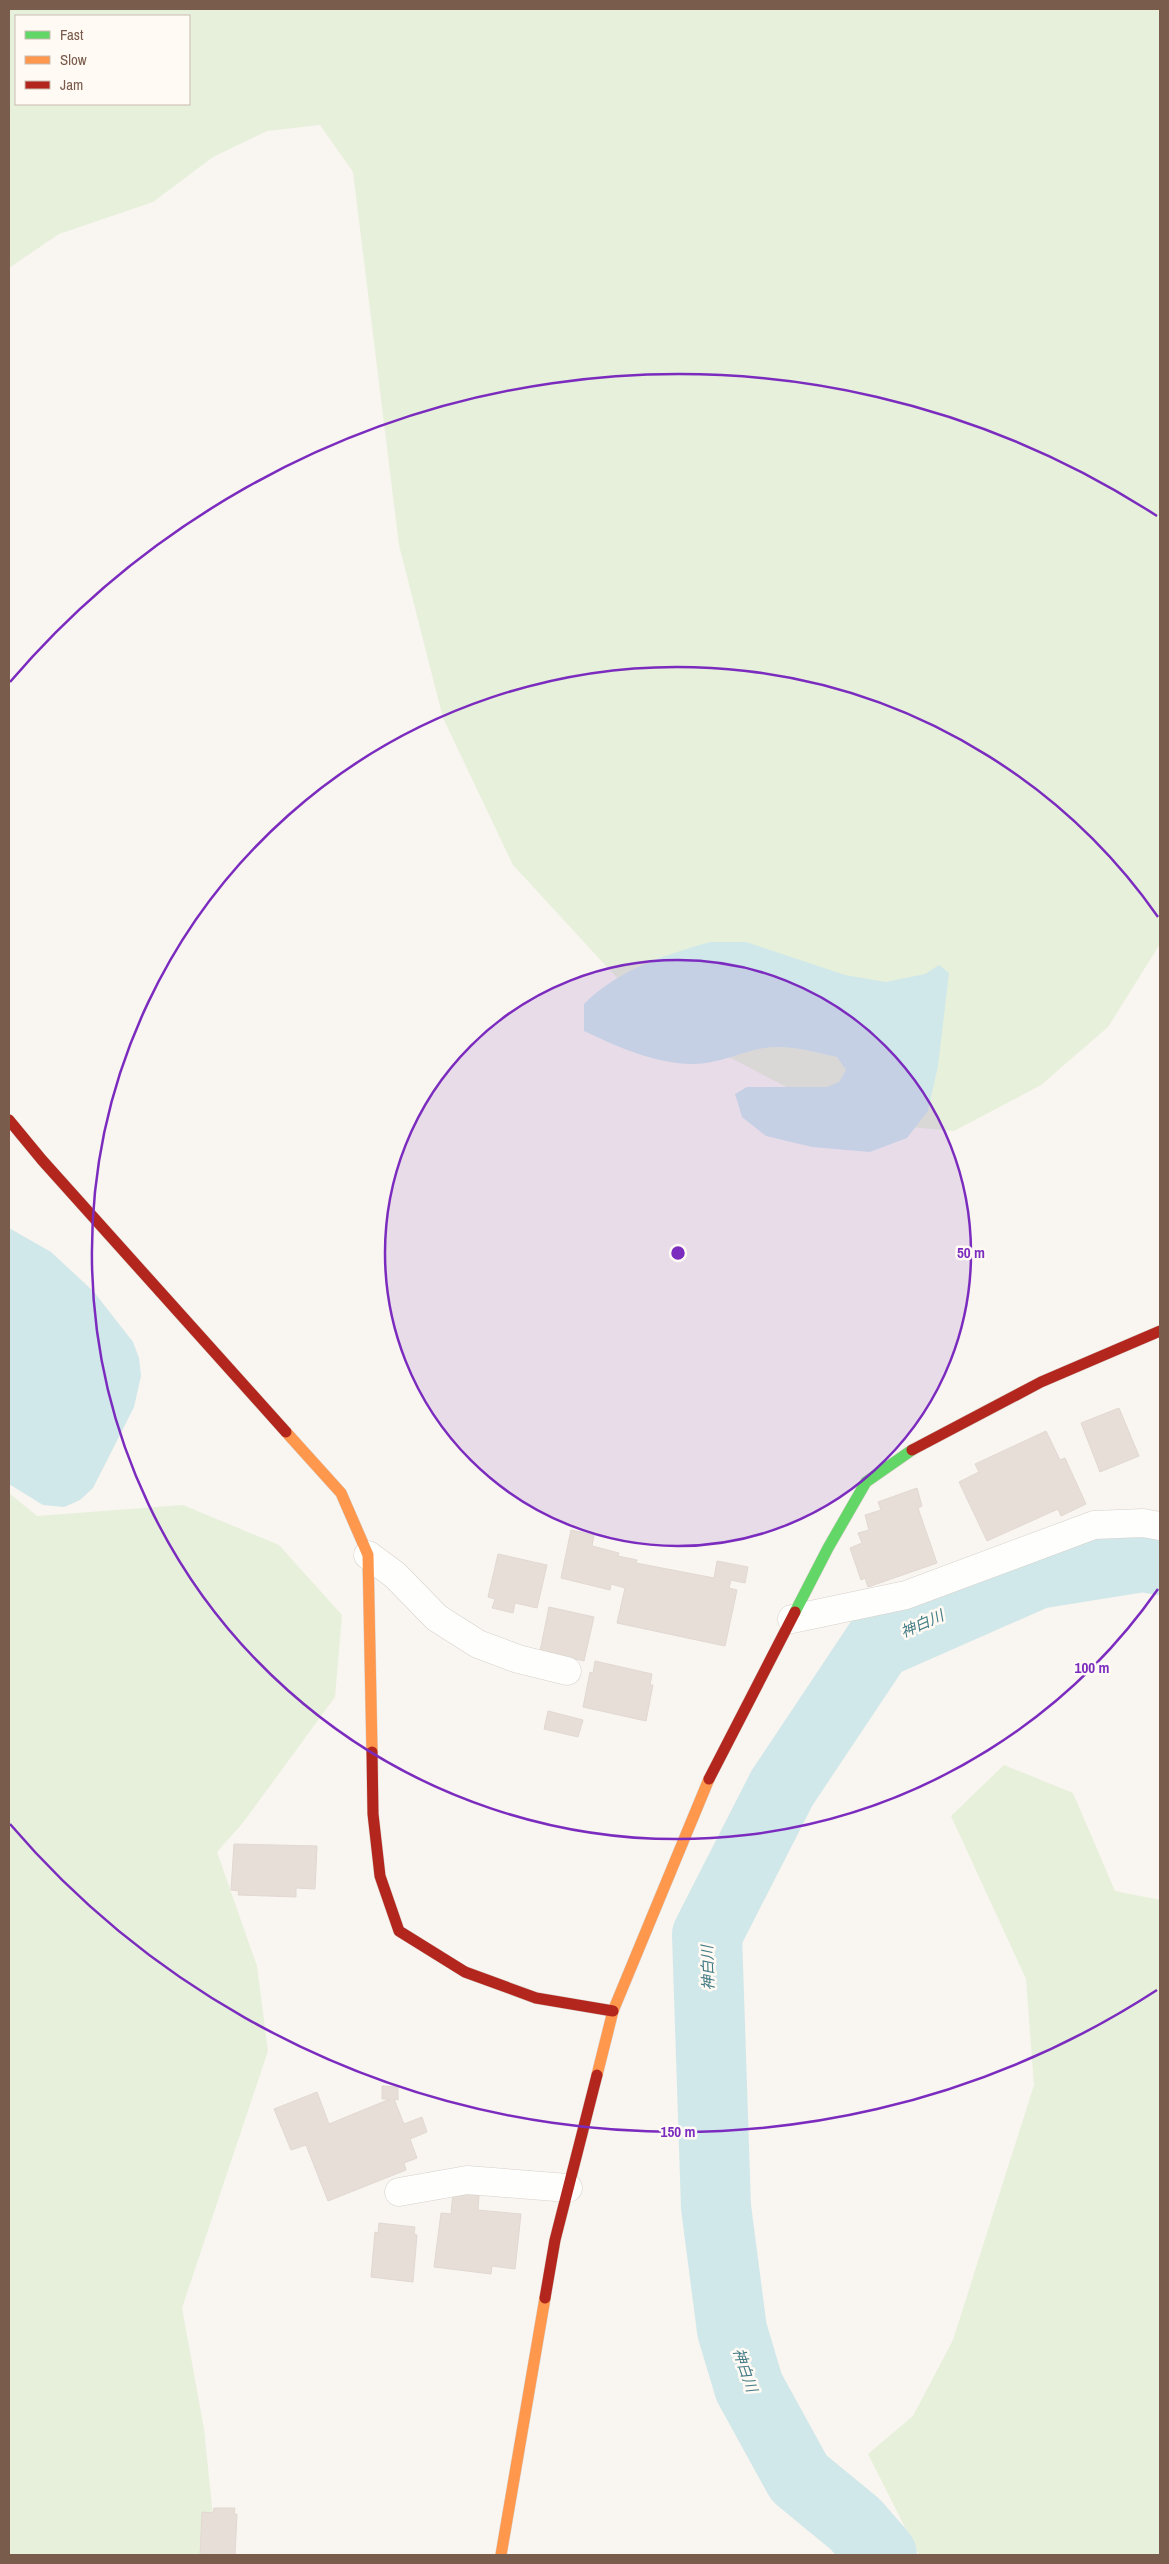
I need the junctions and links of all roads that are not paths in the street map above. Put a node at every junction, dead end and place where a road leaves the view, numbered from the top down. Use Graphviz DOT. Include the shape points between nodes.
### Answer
graph roads {
  1 [pos="9,1120"];
  2 [pos="1160,1331"];
  3 [pos="1160,1526"];
  4 [pos="368,1555"];
  5 [pos="792,1619"];
  6 [pos="567,1671"];
  7 [pos="613,2011"];
  8 [pos="568,2188"];
  9 [pos="399,2192"];
  10 [pos="501,2555"];
  1 -- 4 [label="street" via="342,1493"];
  2 -- 5 [label="street" via="1041,1382 911,1450 866,1482"];
  3 -- 5 [label="street" via="1143,1523 1094,1525 906,1595"];
  4 -- 6 [label="street" via="395,1575 437,1618 478,1644 518,1659"];
  4 -- 7 [label="street" via="373,1814 380,1876 399,1931 465,1972 536,1998"];
  5 -- 7 [label="street" via="705,1788"];
  7 -- 8 [label="street"];
  8 -- 9 [label="street" via="467,2180"];
  8 -- 10 [label="street" via="555,2240"];
}
